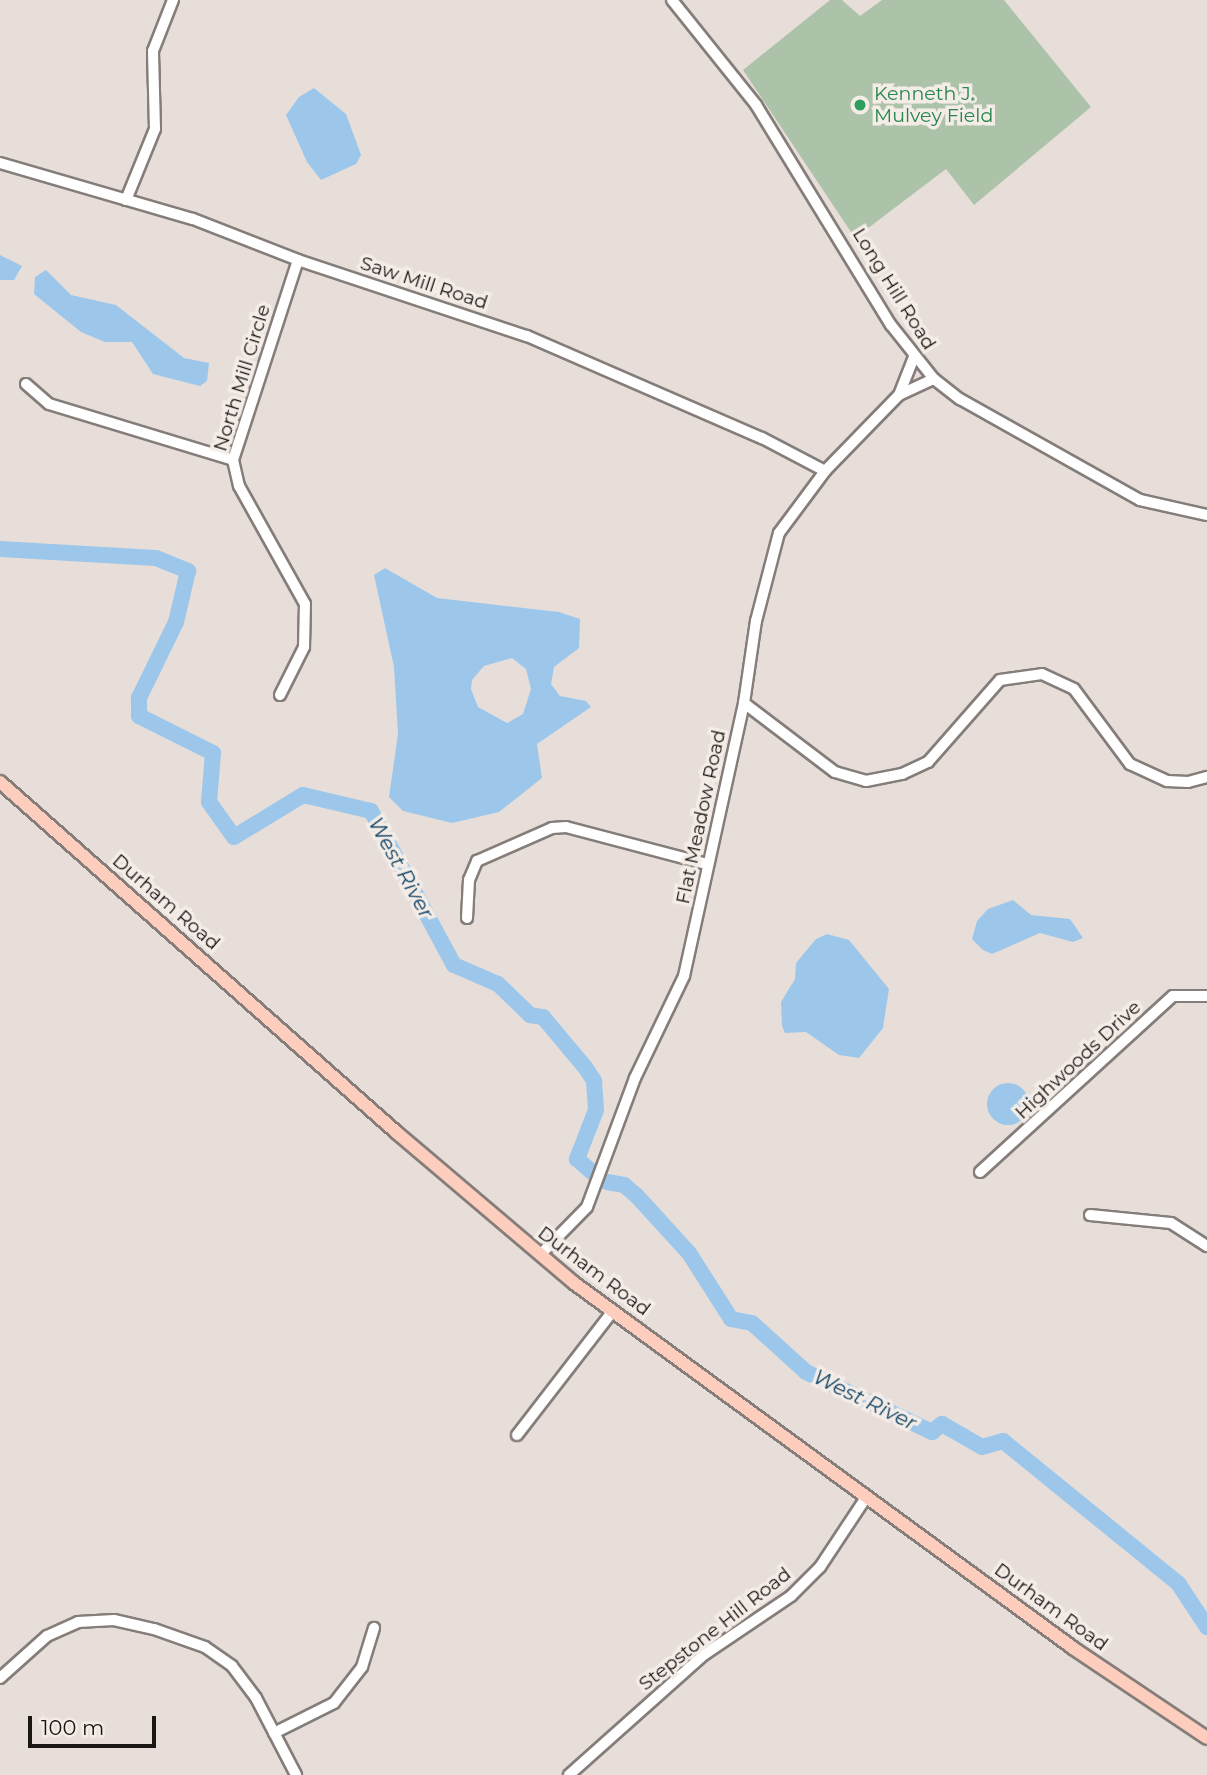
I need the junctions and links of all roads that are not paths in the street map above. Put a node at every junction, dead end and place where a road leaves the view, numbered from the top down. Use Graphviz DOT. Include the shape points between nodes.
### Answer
graph roads {
  1 [pos="173,0"];
  2 [pos="672,0"];
  3 [pos="0,163"];
  4 [pos="126,200"];
  5 [pos="298,260"];
  6 [pos="914,357"];
  7 [pos="934,379"];
  8 [pos="26,384"];
  9 [pos="899,395"];
  10 [pos="233,460"];
  11 [pos="825,471"];
  12 [pos="1207,515"];
  13 [pos="280,695"];
  14 [pos="744,703"];
  15 [pos="1207,777"];
  16 [pos="0,782"];
  17 [pos="707,864"];
  18 [pos="467,918"];
  19 [pos="1207,996"];
  20 [pos="980,1172"];
  21 [pos="1090,1214"];
  22 [pos="1207,1246"];
  23 [pos="540,1255"];
  24 [pos="613,1311"];
  25 [pos="517,1435"];
  26 [pos="867,1496"];
  27 [pos="374,1628"];
  28 [pos="0,1678"];
  29 [pos="274,1733"];
  30 [pos="1207,1738"];
  31 [pos="296,1775"];
  32 [pos="569,1775"];
  1 -- 4 [label="street" via="153,51 155,129"];
  2 -- 6 [label="street, Long Hill Road" via="731,69 771,127"];
  3 -- 4 [label="street, Saw Mill Road"];
  4 -- 5 [label="street, Saw Mill Road" via="194,219"];
  5 -- 10 [label="street, North Mill Circle"];
  5 -- 11 [label="street, Saw Mill Road" via="527,336 762,438"];
  6 -- 7 [label="street, Long Hill Road"];
  6 -- 9 [label="street, Flat Meadow Road"];
  7 -- 9 [label="street, Flat Meadow Road"];
  7 -- 12 [label="street, Long Hill Road" via="960,399 1140,500"];
  8 -- 10 [label="street" via="49,404"];
  9 -- 11 [label="street, Flat Meadow Road"];
  10 -- 13 [label="street, North Mill Circle" via="239,486 306,604 304,647"];
  11 -- 14 [label="street, Flat Meadow Road" via="779,533 756,621"];
  14 -- 15 [label="street" via="835,772 866,781 902,774 928,762 1000,680 1042,674 1074,689 1130,764 1167,781"];
  14 -- 17 [label="street, Flat Meadow Road"];
  16 -- 23 [label="main road, Durham Road"];
  17 -- 18 [label="street" via="566,827 552,828 477,861 469,880"];
  17 -- 23 [label="street, Flat Meadow Road" via="684,976 635,1078 587,1207"];
  19 -- 20 [label="street, Highwoods Drive" via="1173,996"];
  21 -- 22 [label="street" via="1171,1223"];
  23 -- 24 [label="main road, Durham Road"];
  24 -- 25 [label="street"];
  24 -- 26 [label="main road, Durham Road"];
  26 -- 30 [label="main road, Durham Road" via="1073,1648"];
  26 -- 32 [label="street, Stepstone Hill Road" via="820,1567 791,1596 705,1654"];
  27 -- 29 [label="street" via="362,1667 334,1703"];
  28 -- 29 [label="street" via="47,1636 78,1622 114,1620 205,1647 232,1666"];
  29 -- 31 [label="street"];
}
